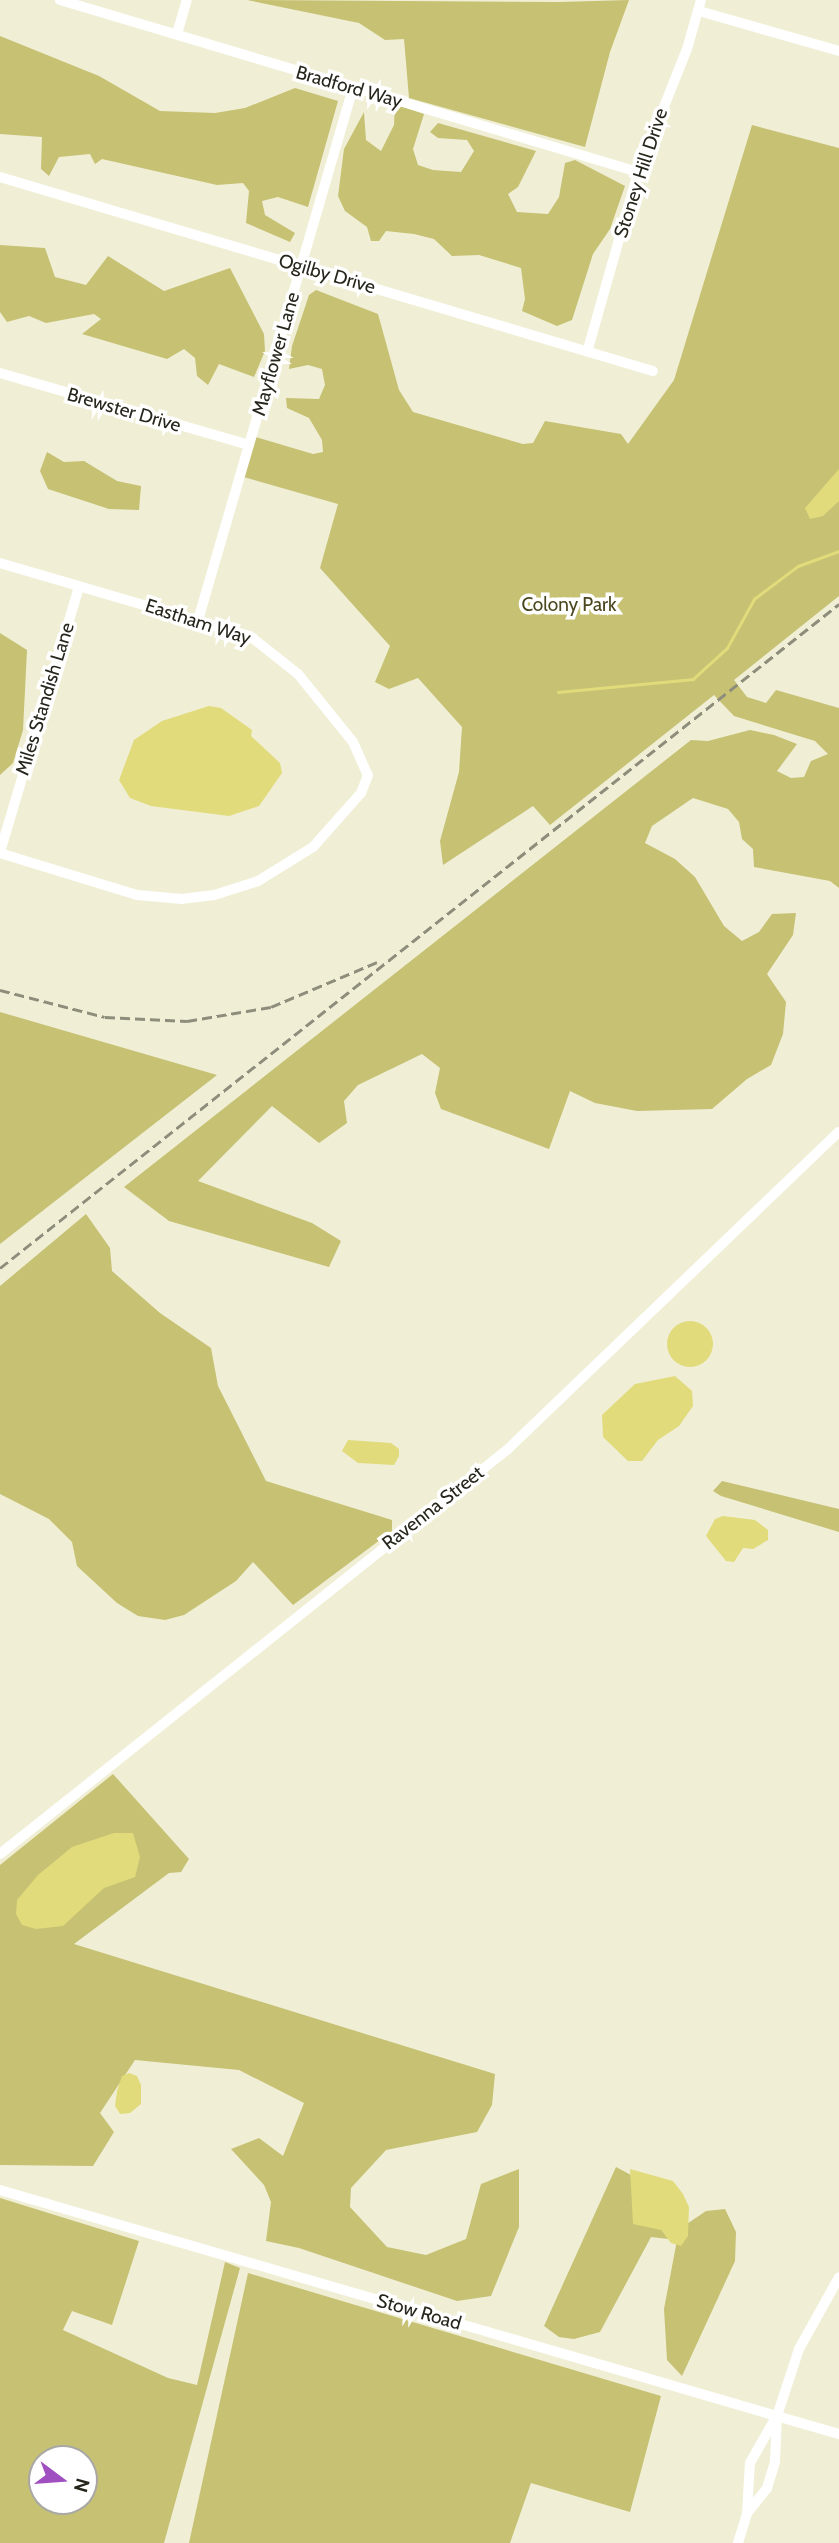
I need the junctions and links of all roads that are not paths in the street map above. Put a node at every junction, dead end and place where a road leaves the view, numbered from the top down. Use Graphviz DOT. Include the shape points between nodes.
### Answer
graph roads {
  1 [pos="60,0"];
  2 [pos="187,0"];
  3 [pos="700,5"];
  4 [pos="177,34"];
  5 [pos="839,51"];
  6 [pos="353,88"];
  7 [pos="638,172"];
  8 [pos="0,177"];
  9 [pos="301,267"];
  10 [pos="588,349"];
  11 [pos="653,371"];
  12 [pos="0,373"];
  13 [pos="249,445"];
  14 [pos="0,563"];
  15 [pos="79,587"];
  16 [pos="198,620"];
  17 [pos="0,853"];
  18 [pos="839,1132"];
  19 [pos="0,1854"];
  20 [pos="0,2190"];
  21 [pos="839,2277"];
  22 [pos="777,2416"];
  23 [pos="839,2434"];
  24 [pos="747,2513"];
  25 [pos="738,2543"];
  1 -- 4 [label="street, Bradford Way"];
  2 -- 4 [label="street"];
  3 -- 5 [label="street"];
  3 -- 7 [label="street, Stoney Hill Drive"];
  4 -- 6 [label="street, Bradford Way"];
  6 -- 7 [label="street, Bradford Way"];
  6 -- 9 [label="street, Mayflower Lane"];
  7 -- 10 [label="street, Stoney Hill Drive"];
  8 -- 9 [label="street, Ogilby Drive"];
  9 -- 10 [label="street, Ogilby Drive"];
  9 -- 13 [label="street, Mayflower Lane"];
  10 -- 11 [label="street, Ogilby Drive"];
  12 -- 13 [label="street, Brewster Drive"];
  13 -- 16 [label="street, Mayflower Lane"];
  14 -- 15 [label="street, Eastham Way"];
  15 -- 16 [label="street, Eastham Way"];
  15 -- 17 [label="street, Miles Standish Lane"];
  16 -- 17 [label="street, Eastham Way" via="250,636 287,663 353,742 366,766 366,784 336,824 295,861 258,881 214,895 137,895"];
  18 -- 19 [label="street, Ravenna Street" via="509,1447"];
  20 -- 22 [label="street, Stow Road"];
  21 -- 22 [label="street" via="799,2349"];
  22 -- 23 [label="street, Stow Road"];
  22 -- 24 [label="street" via="750,2463"];
  22 -- 24 [label="street" via="775,2461 767,2488"];
  24 -- 25 [label="street"];
}
